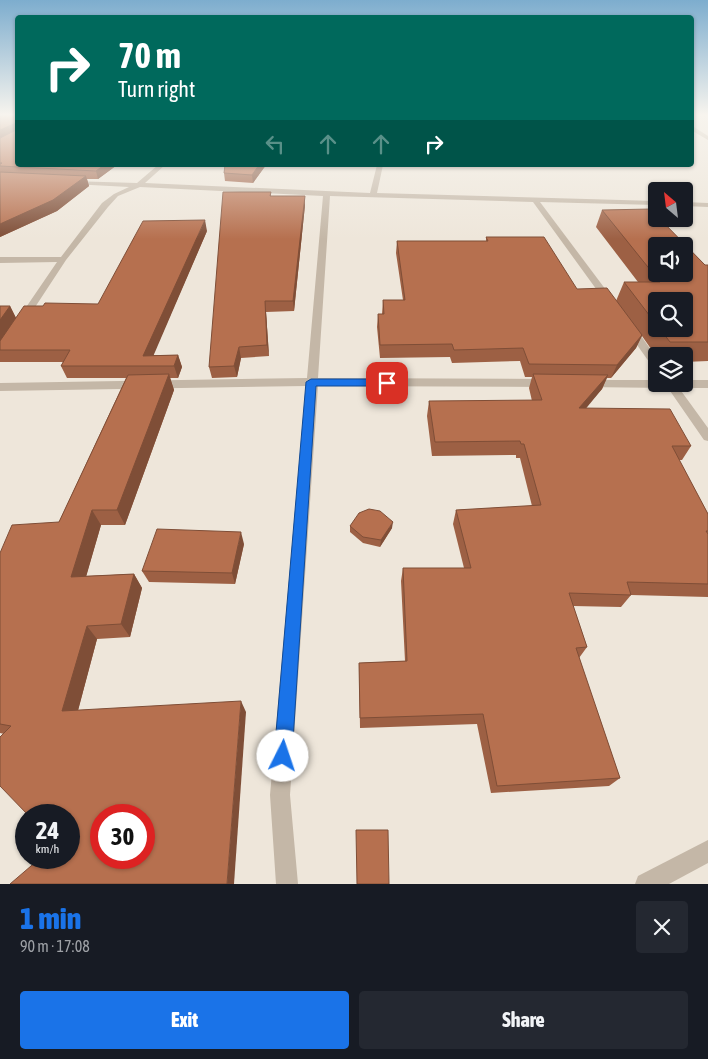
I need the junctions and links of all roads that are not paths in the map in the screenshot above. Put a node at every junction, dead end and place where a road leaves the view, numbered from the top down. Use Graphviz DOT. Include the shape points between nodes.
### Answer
graph roads {
  1 [pos="160,167"];
  2 [pos="380,167"];
  3 [pos="60,181"];
  4 [pos="139,185"];
  5 [pos="326,194"];
  6 [pos="373,195"];
  7 [pos="535,200"];
  8 [pos="648,204"];
  9 [pos="693,204"];
  10 [pos="708,205"];
  11 [pos="64,259"];
  12 [pos="0,260"];
  13 [pos="16,330"];
  14 [pos="648,353"];
  15 [pos="311,382"];
  16 [pos="554,383"];
  17 [pos="574,384"];
  18 [pos="648,384"];
  19 [pos="693,384"];
  20 [pos="708,384"];
  21 [pos="0,387"];
  22 [pos="677,392"];
  23 [pos="708,437"];
  24 [pos="708,851"];
  25 [pos="287,884"];
  26 [pos="646,884"];
  1 -- 4 [label="street"];
  2 -- 6 [label="street"];
  3 -- 4 [label="street"];
  4 -- 5 [label="street"];
  4 -- 11 [label="street" via="116,195 105,205"];
  5 -- 6 [label="street"];
  5 -- 15 [label="street"];
  6 -- 7 [label="street"];
  7 -- 8 [label="street"];
  7 -- 14 [label="street"];
  9 -- 10 [label="street"];
  11 -- 12 [label="street"];
  11 -- 13 [label="street"];
  15 -- 16 [label="street"];
  15 -- 21 [label="street"];
  15 -- 25 [label="street" via="280,796"];
  17 -- 18 [label="street"];
  19 -- 20 [label="street"];
  22 -- 23 [label="street"];
  24 -- 26 [label="street"];
}
